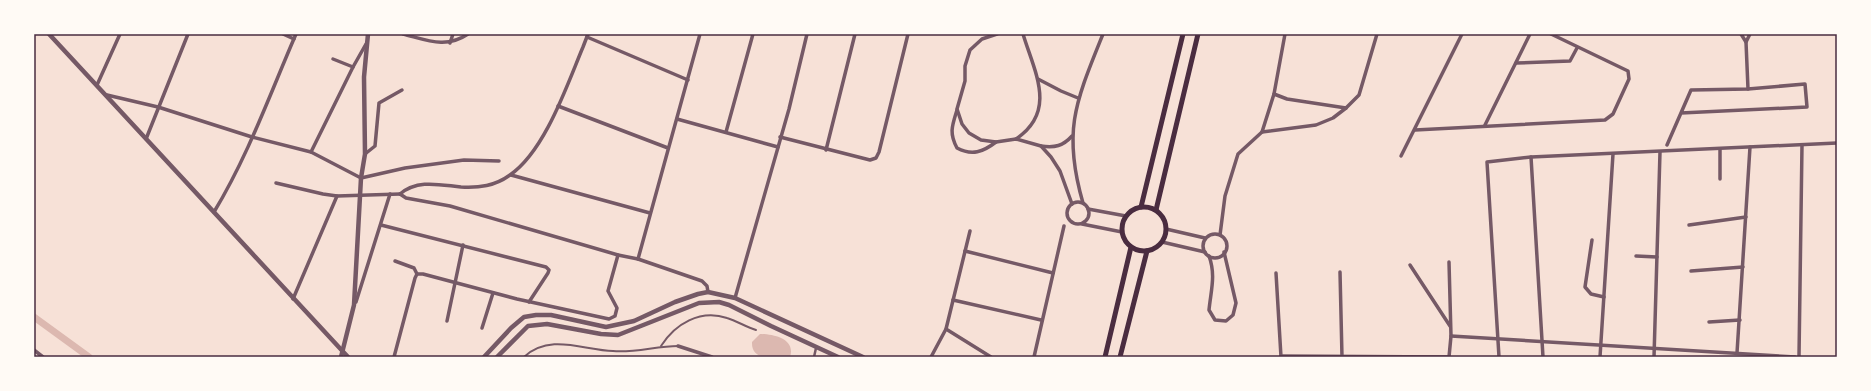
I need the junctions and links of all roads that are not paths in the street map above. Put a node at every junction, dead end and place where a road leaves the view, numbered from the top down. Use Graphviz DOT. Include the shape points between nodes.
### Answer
graph roads {
  1 [pos="49,34"];
  2 [pos="120,34"];
  3 [pos="188,34"];
  4 [pos="283,34"];
  5 [pos="296,34"];
  6 [pos="368,34"];
  7 [pos="403,34"];
  8 [pos="453,34"];
  9 [pos="468,34"];
  10 [pos="700,34"];
  11 [pos="753,34"];
  12 [pos="807,34"];
  13 [pos="856,34"];
  14 [pos="908,34"];
  15 [pos="997,34"];
  16 [pos="1023,34"];
  17 [pos="1102,34"];
  18 [pos="1183,34"];
  19 [pos="1198,34"];
  20 [pos="1285,34"];
  21 [pos="1377,34"];
  22 [pos="1462,34"];
  23 [pos="1530,34"];
  24 [pos="1741,34"];
  25 [pos="1750,34"];
  26 [pos="1554,35"];
  27 [pos="587,36"];
  28 [pos="294,38"];
  29 [pos="1746,42"];
  30 [pos="450,43"];
  31 [pos="366,44"];
  32 [pos="1577,48"];
  33 [pos="333,59"];
  34 [pos="1516,63"];
  35 [pos="353,67"];
  36 [pos="1038,78"];
  37 [pos="688,80"];
  38 [pos="97,85"];
  39 [pos="1748,89"];
  40 [pos="402,90"];
  41 [pos="1274,94"];
  42 [pos="107,95"];
  43 [pos="1078,98"];
  44 [pos="558,106"];
  45 [pos="158,107"];
  46 [pos="1346,108"];
  47 [pos="958,109"];
  48 [pos="1681,113"];
  49 [pos="677,119"];
  50 [pos="1485,125"];
  51 [pos="1415,130"];
  52 [pos="726,132"];
  53 [pos="1262,132"];
  54 [pos="1072,136"];
  55 [pos="252,137"];
  56 [pos="780,137"];
  57 [pos="146,139"];
  58 [pos="1016,139"];
  59 [pos="996,142"];
  60 [pos="1837,143"];
  61 [pos="1802,144"];
  62 [pos="1667,145"];
  63 [pos="1041,146"];
  64 [pos="778,147"];
  65 [pos="1750,147"];
  66 [pos="668,148"];
  67 [pos="1720,149"];
  68 [pos="826,150"];
  69 [pos="311,152"];
  70 [pos="1660,152"];
  71 [pos="365,154"];
  72 [pos="1613,154"];
  73 [pos="1401,156"];
  74 [pos="1531,157"];
  75 [pos="499,161"];
  76 [pos="511,175"];
  77 [pos="361,178"];
  78 [pos="1720,179"];
  79 [pos="276,183"];
  80 [pos="390,194"];
  81 [pos="400,194"];
  82 [pos="360,195"];
  83 [pos="337,196"];
  84 [pos="1083,203"];
  85 [pos="1072,204"];
  86 [pos="1141,207"];
  87 [pos="1088,209"];
  88 [pos="1156,210"];
  89 [pos="214,212"];
  90 [pos="650,212"];
  91 [pos="1126,216"];
  92 [pos="1746,217"];
  93 [pos="1082,224"];
  94 [pos="380,225"];
  95 [pos="1689,225"];
  96 [pos="1064,226"];
  97 [pos="1166,229"];
  98 [pos="970,231"];
  99 [pos="1122,232"];
  100 [pos="1220,235"];
  101 [pos="1205,238"];
  102 [pos="1592,240"];
  103 [pos="1162,242"];
  104 [pos="463,245"];
  105 [pos="1131,247"];
  106 [pos="1147,251"];
  107 [pos="965,252"];
  108 [pos="1205,252"];
  109 [pos="1224,252"];
  110 [pos="618,255"];
  111 [pos="1209,256"];
  112 [pos="1636,256"];
  113 [pos="1657,257"];
  114 [pos="638,258"];
  115 [pos="395,261"];
  116 [pos="1449,262"];
  117 [pos="1410,265"];
  118 [pos="1743,267"];
  119 [pos="1691,271"];
  120 [pos="1340,272"];
  121 [pos="1053,273"];
  122 [pos="1276,273"];
  123 [pos="418,274"];
  124 [pos="456,282"];
  125 [pos="708,292"];
  126 [pos="493,293"];
  127 [pos="1604,297"];
  128 [pos="735,298"];
  129 [pos="293,299"];
  130 [pos="953,300"];
  131 [pos="529,302"];
  132 [pos="354,305"];
  133 [pos="666,306"];
  134 [pos="670,315"];
  135 [pos="1041,320"];
  136 [pos="1740,320"];
  137 [pos="447,321"];
  138 [pos="1709,322"];
  139 [pos="1450,326"];
  140 [pos="482,328"];
  141 [pos="946,329"];
  142 [pos="756,330"];
  143 [pos="1451,336"];
  144 [pos="1499,338"];
  145 [pos="1542,341"];
  146 [pos="661,346"];
  147 [pos="678,346"];
  148 [pos="1600,346"];
  149 [pos="816,347"];
  150 [pos="1654,348"];
  151 [pos="34,350"];
  152 [pos="1706,351"];
  153 [pos="343,352"];
  154 [pos="1737,353"];
  155 [pos="1756,356"];
  156 [pos="43,357"];
  157 [pos="341,357"];
  158 [pos="348,357"];
  159 [pos="394,357"];
  160 [pos="484,357"];
  161 [pos="497,357"];
  162 [pos="524,357"];
  163 [pos="712,357"];
  164 [pos="814,357"];
  165 [pos="838,357"];
  166 [pos="863,357"];
  167 [pos="931,357"];
  168 [pos="990,357"];
  169 [pos="1034,357"];
  170 [pos="1105,357"];
  171 [pos="1120,357"];
  172 [pos="1281,357"];
  173 [pos="1342,357"];
  174 [pos="1392,357"];
  175 [pos="1450,357"];
  176 [pos="1499,357"];
  177 [pos="1543,357"];
  178 [pos="1600,357"];
  179 [pos="1654,357"];
  180 [pos="1706,357"];
  181 [pos="1795,357"];
  182 [pos="1799,357"];
  1 -- 38 [label="street"];
  2 -- 38 [label="street"];
  3 -- 45 [label="street"];
  4 -- 28 [label="street"];
  5 -- 28 [label="street"];
  6 -- 31 [label="street"];
  7 -- 30 [label="street"];
  8 -- 30 [label="street"];
  9 -- 30 [label="street"];
  10 -- 37 [label="street"];
  11 -- 52 [label="street"];
  12 -- 56 [label="street"];
  13 -- 68 [label="street"];
  14 -- 68 [label="street" via="876,158 870,160"];
  15 -- 47 [label="street" via="982,39 970,50"];
  16 -- 36 [label="street"];
  17 -- 43 [label="street"];
  18 -- 86 [label="main road"];
  19 -- 88 [label="main road"];
  20 -- 41 [label="street"];
  21 -- 46 [label="street" via="1359,95"];
  22 -- 51 [label="street"];
  23 -- 34 [label="street"];
  24 -- 29 [label="street"];
  25 -- 29 [label="street"];
  26 -- 32 [label="street"];
  27 -- 37 [label="street"];
  27 -- 44 [label="street"];
  28 -- 55 [label="street"];
  29 -- 39 [label="street"];
  31 -- 35 [label="street"];
  31 -- 71 [label="street"];
  32 -- 34 [label="street" via="1570,61"];
  32 -- 50 [label="street" via="1628,71 1629,79 1609,118"];
  33 -- 35 [label="street"];
  34 -- 50 [label="street"];
  35 -- 69 [label="street"];
  36 -- 43 [label="street"];
  36 -- 58 [label="street" via="1038,110 1027,132"];
  37 -- 49 [label="street"];
  38 -- 42 [label="street"];
  39 -- 48 [label="street" via="1691,90"];
  39 -- 48 [label="street" via="1805,84 1807,107"];
  40 -- 71 [label="street" via="379,103 375,146"];
  41 -- 46 [label="street" via="1287,99"];
  41 -- 53 [label="street"];
  42 -- 45 [label="street"];
  42 -- 57 [label="street"];
  43 -- 54 [label="street"];
  44 -- 66 [label="street"];
  44 -- 76 [label="street" via="538,144"];
  45 -- 55 [label="street"];
  45 -- 57 [label="street"];
  46 -- 53 [label="street" via="1333,118 1316,125"];
  47 -- 59 [label="street" via="962,124 969,134 981,140"];
  47 -- 59 [label="street" via="951,130 957,148 972,153 980,152"];
  48 -- 62 [label="street"];
  49 -- 52 [label="street"];
  49 -- 66 [label="street"];
  50 -- 51 [label="street"];
  51 -- 73 [label="street"];
  52 -- 64 [label="street"];
  53 -- 100 [label="street" via="1238,154 1226,196"];
  54 -- 63 [label="street" via="1059,146"];
  54 -- 84 [label="street" via="1075,176"];
  55 -- 69 [label="street"];
  55 -- 89 [label="street" via="226,193"];
  56 -- 64 [label="street"];
  56 -- 68 [label="street"];
  57 -- 89 [label="street"];
  58 -- 59 [label="street"];
  58 -- 63 [label="street"];
  60 -- 61 [label="street"];
  61 -- 65 [label="street"];
  61 -- 182 [label="street"];
  63 -- 85 [label="street" via="1060,170"];
  64 -- 128 [label="street"];
  65 -- 67 [label="street"];
  65 -- 92 [label="street"];
  66 -- 90 [label="street"];
  67 -- 70 [label="street"];
  67 -- 78 [label="street"];
  69 -- 77 [label="street"];
  70 -- 72 [label="street"];
  70 -- 113 [label="street"];
  71 -- 77 [label="street"];
  72 -- 74 [label="street"];
  72 -- 127 [label="street"];
  74 -- 144 [label="street" via="1487,162"];
  74 -- 145 [label="street"];
  75 -- 77 [label="street" via="464,160 405,168"];
  76 -- 81 [label="street" via="487,186 472,188 421,184"];
  76 -- 90 [label="street"];
  77 -- 82 [label="street"];
  79 -- 83 [label="street"];
  80 -- 81 [label="street"];
  80 -- 82 [label="street"];
  80 -- 94 [label="street"];
  81 -- 110 [label="street" via="406,198 450,206"];
  82 -- 83 [label="street"];
  82 -- 132 [label="street"];
  83 -- 129 [label="street"];
  84 -- 85 [label="street"];
  84 -- 87 [label="street"];
  85 -- 93 [label="street" via="1067,217 1075,224"];
  86 -- 88 [label="main road"];
  86 -- 91 [label="main road"];
  87 -- 91 [label="street"];
  87 -- 93 [label="street" via="1087,219"];
  88 -- 97 [label="main road" via="1161,215"];
  89 -- 129 [label="street"];
  90 -- 114 [label="street"];
  91 -- 99 [label="main road"];
  92 -- 95 [label="street"];
  92 -- 118 [label="street"];
  93 -- 99 [label="street"];
  94 -- 104 [label="street"];
  94 -- 132 [label="street"];
  96 -- 121 [label="street"];
  97 -- 101 [label="street"];
  97 -- 103 [label="main road"];
  98 -- 107 [label="street"];
  99 -- 105 [label="main road"];
  100 -- 101 [label="street" via="1213,234"];
  100 -- 109 [label="street" via="1226,241"];
  101 -- 108 [label="street"];
  102 -- 127 [label="street" via="1585,287 1591,294"];
  103 -- 106 [label="main road"];
  103 -- 108 [label="street"];
  104 -- 124 [label="street"];
  104 -- 131 [label="street" via="546,266 548,274"];
  105 -- 106 [label="main road"];
  105 -- 170 [label="main road"];
  106 -- 171 [label="main road"];
  107 -- 121 [label="street"];
  107 -- 130 [label="street"];
  108 -- 111 [label="street"];
  109 -- 111 [label="street" via="1218,257"];
  109 -- 111 [label="street" via="1236,303 1233,315 1226,321 1215,320 1210,314 1214,281"];
  110 -- 114 [label="street"];
  110 -- 131 [label="street" via="608,291 617,308 615,316 608,319"];
  112 -- 113 [label="street"];
  113 -- 150 [label="street"];
  114 -- 125 [label="street" via="702,281"];
  115 -- 123 [label="street" via="414,268"];
  116 -- 139 [label="street"];
  117 -- 139 [label="street"];
  118 -- 119 [label="street"];
  118 -- 136 [label="street"];
  120 -- 173 [label="street"];
  121 -- 135 [label="street"];
  122 -- 172 [label="street"];
  123 -- 124 [label="street"];
  123 -- 159 [label="street" via="414,278"];
  124 -- 126 [label="street"];
  124 -- 137 [label="street"];
  125 -- 128 [label="street"];
  125 -- 133 [label="street"];
  126 -- 131 [label="street"];
  126 -- 140 [label="street"];
  127 -- 148 [label="street"];
  128 -- 166 [label="street"];
  129 -- 153 [label="street"];
  130 -- 135 [label="street"];
  130 -- 141 [label="street"];
  132 -- 153 [label="street"];
  133 -- 134 [label="street"];
  133 -- 160 [label="street" via="634,321 606,327 551,315 524,318"];
  134 -- 149 [label="street" via="699,303 719,302"];
  134 -- 161 [label="street" via="618,335 547,324 528,326"];
  135 -- 169 [label="street"];
  136 -- 138 [label="street"];
  136 -- 154 [label="street"];
  139 -- 143 [label="street"];
  141 -- 167 [label="street"];
  141 -- 168 [label="street"];
  142 -- 146 [label="lane" via="727,318 713,314 705,315 680,325"];
  143 -- 144 [label="street"];
  143 -- 175 [label="street"];
  144 -- 145 [label="street"];
  144 -- 176 [label="street"];
  145 -- 148 [label="street"];
  145 -- 177 [label="street"];
  146 -- 147 [label="lane"];
  146 -- 162 [label="lane" via="612,352 551,344 538,348"];
  147 -- 163 [label="street"];
  148 -- 150 [label="street"];
  148 -- 178 [label="street"];
  149 -- 164 [label="street"];
  149 -- 165 [label="street"];
  150 -- 152 [label="street"];
  150 -- 179 [label="street"];
  151 -- 156 [label="street"];
  152 -- 154 [label="street"];
  152 -- 180 [label="street"];
  153 -- 157 [label="street"];
  153 -- 158 [label="street"];
  154 -- 155 [label="street"];
  155 -- 181 [label="street"];
  172 -- 173 [label="street"];
  173 -- 174 [label="street"];
  174 -- 175 [label="street"];
}
